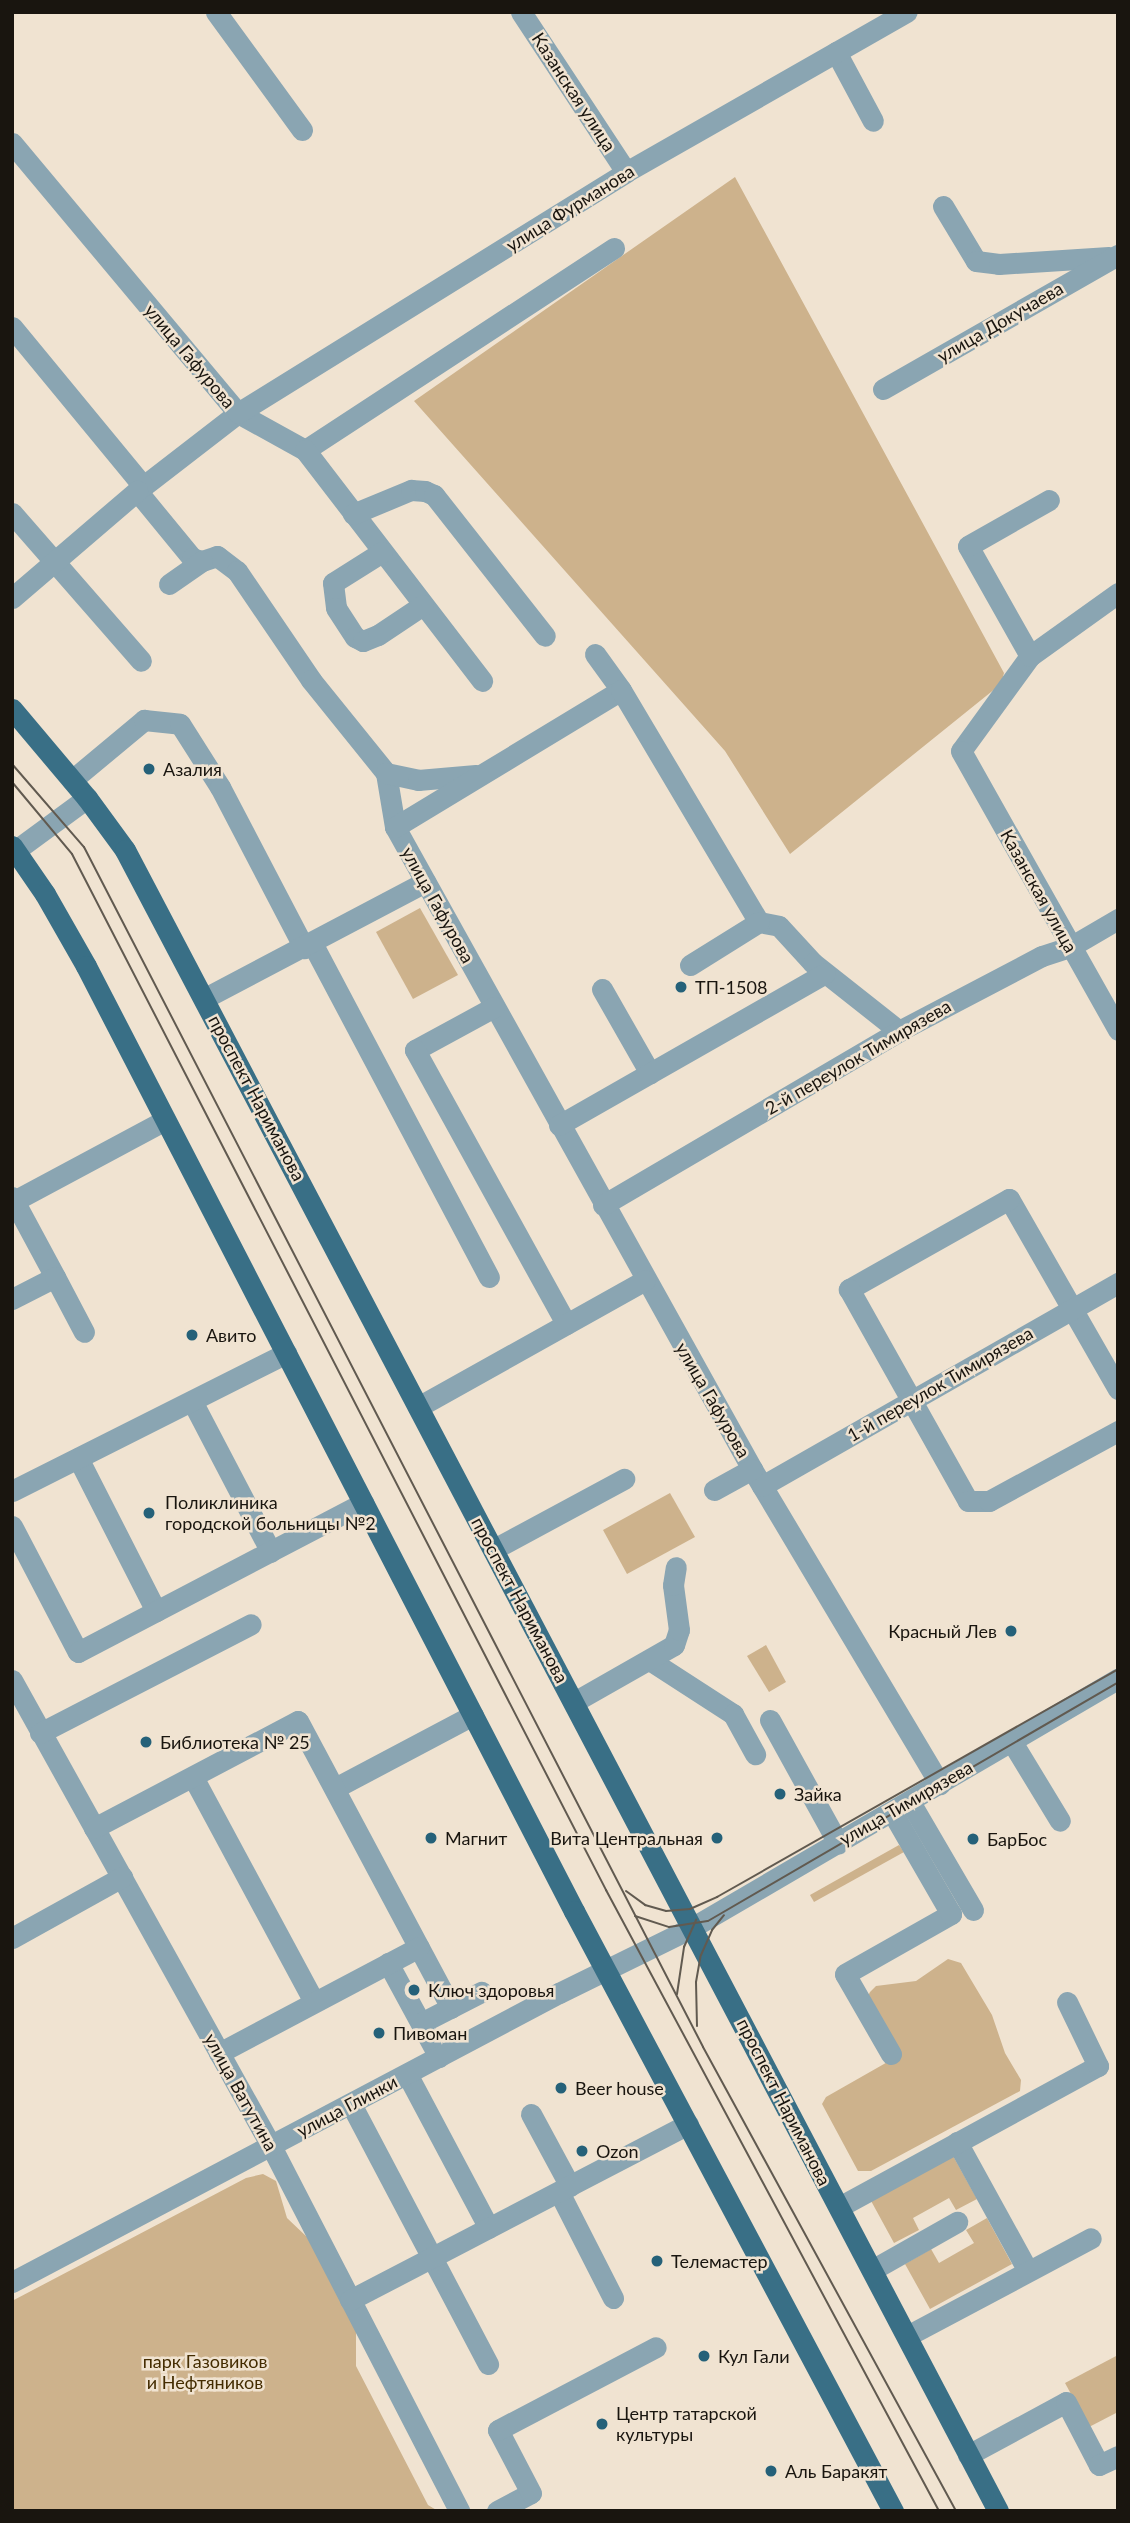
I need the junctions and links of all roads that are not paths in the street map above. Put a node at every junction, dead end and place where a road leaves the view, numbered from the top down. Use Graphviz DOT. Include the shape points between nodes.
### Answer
graph roads {
  1 [pos="216,12"];
  2 [pos="521,12"];
  3 [pos="907,12"];
  4 [pos="836,52"];
  5 [pos="873,121"];
  6 [pos="302,130"];
  7 [pos="12,143"];
  8 [pos="626,172"];
  9 [pos="943,206"];
  10 [pos="614,248"];
  11 [pos="1116,259"];
  12 [pos="12,327"];
  13 [pos="883,389"];
  14 [pos="239,413"];
  15 [pos="305,450"];
  16 [pos="140,488"];
  17 [pos="1049,500"];
  18 [pos="12,513"];
  19 [pos="353,514"];
  20 [pos="382,552"];
  21 [pos="55,561"];
  22 [pos="202,561"];
  23 [pos="169,584"];
  24 [pos="1118,593"];
  25 [pos="12,598"];
  26 [pos="423,605"];
  27 [pos="545,636"];
  28 [pos="595,654"];
  29 [pos="1030,656"];
  30 [pos="141,661"];
  31 [pos="482,681"];
  32 [pos="621,690"];
  33 [pos="12,709"];
  34 [pos="386,773"];
  35 [pos="481,774"];
  36 [pos="72,780"];
  37 [pos="87,798"];
  38 [pos="395,827"];
  39 [pos="14,850"];
  40 [pos="425,883"];
  41 [pos="1118,919"];
  42 [pos="760,922"];
  43 [pos="308,945"];
  44 [pos="1070,947"];
  45 [pos="690,965"];
  46 [pos="825,973"];
  47 [pos="602,989"];
  48 [pos="205,998"];
  49 [pos="494,1007"];
  50 [pos="1118,1030"];
  51 [pos="900,1031"];
  52 [pos="650,1073"];
  53 [pos="164,1120"];
  54 [pos="559,1125"];
  55 [pos="13,1199"];
  56 [pos="603,1205"];
  57 [pos="55,1277"];
  58 [pos="489,1277"];
  59 [pos="645,1280"];
  60 [pos="1118,1283"];
  61 [pos="12,1299"];
  62 [pos="1072,1308"];
  63 [pos="566,1324"];
  64 [pos="84,1332"];
  65 [pos="286,1353"];
  66 [pos="1118,1389"];
  67 [pos="192,1401"];
  68 [pos="911,1401"];
  69 [pos="418,1407"];
  70 [pos="1118,1431"];
  71 [pos="78,1458"];
  72 [pos="757,1477"];
  73 [pos="624,1479"];
  74 [pos="714,1490"];
  75 [pos="12,1491"];
  76 [pos="363,1503"];
  77 [pos="12,1526"];
  78 [pos="494,1549"];
  79 [pos="271,1552"];
  80 [pos="676,1567"];
  81 [pos="156,1611"];
  82 [pos="251,1624"];
  83 [pos="651,1661"];
  84 [pos="1118,1679"];
  85 [pos="12,1680"];
  86 [pos="574,1702"];
  87 [pos="473,1715"];
  88 [pos="770,1720"];
  89 [pos="40,1733"];
  90 [pos="1012,1742"];
  91 [pos="755,1754"];
  92 [pos="193,1777"];
  93 [pos="940,1784"];
  94 [pos="335,1788"];
  95 [pos="901,1807"];
  96 [pos="1060,1821"];
  97 [pos="94,1828"];
  98 [pos="838,1843"];
  99 [pos="122,1877"];
  100 [pos="973,1910"];
  101 [pos="693,1927"];
  102 [pos="12,1938"];
  103 [pos="419,1947"];
  104 [pos="388,1963"];
  105 [pos="606,1969"];
  106 [pos="481,1992"];
  107 [pos="314,2002"];
  108 [pos="1067,2002"];
  109 [pos="451,2008"];
  110 [pos="421,2023"];
  111 [pos="219,2053"];
  112 [pos="891,2054"];
  113 [pos="439,2057"];
  114 [pos="407,2074"];
  115 [pos="351,2104"];
  116 [pos="531,2114"];
  117 [pos="688,2124"];
  118 [pos="957,2142"];
  119 [pos="271,2146"];
  120 [pos="564,2189"];
  121 [pos="839,2207"];
  122 [pos="957,2222"];
  123 [pos="489,2228"];
  124 [pos="1091,2238"];
  125 [pos="433,2258"];
  126 [pos="872,2270"];
  127 [pos="1028,2271"];
  128 [pos="12,2281"];
  129 [pos="613,2298"];
  130 [pos="350,2300"];
  131 [pos="907,2336"];
  132 [pos="656,2347"];
  133 [pos="488,2364"];
  134 [pos="968,2455"];
  135 [pos="1118,2456"];
  136 [pos="459,2511"];
  137 [pos="497,2511"];
  138 [pos="893,2511"];
  139 [pos="998,2511"];
  1 -- 6 [label="street"];
  2 -- 8 [label="street, Казанская улица"];
  3 -- 4 [label="street, улица Фурманова"];
  4 -- 5 [label="street"];
  4 -- 8 [label="street, улица Фурманова"];
  7 -- 14 [label="street, улица Гафурова"];
  8 -- 14 [label="street, улица Фурманова"];
  9 -- 11 [label="street" via="976,261"];
  10 -- 15 [label="street"];
  11 -- 13 [label="street, улица Докучаева"];
  12 -- 16 [label="street"];
  14 -- 15 [label="street"];
  14 -- 16 [label="street, улица Гафурова"];
  15 -- 19 [label="street"];
  16 -- 21 [label="street"];
  16 -- 22 [label="street, улица Гафурова" via="192,558"];
  17 -- 29 [label="street" via="968,546"];
  18 -- 21 [label="street"];
  19 -- 20 [label="street"];
  19 -- 27 [label="street" via="411,491 434,495"];
  20 -- 26 [label="street"];
  20 -- 26 [label="street" via="333,583 336,608 355,637 363,640 378,635"];
  21 -- 25 [label="street"];
  21 -- 30 [label="street"];
  22 -- 23 [label="street"];
  22 -- 34 [label="street, улица Гафурова" via="217,556 237,571 311,680"];
  24 -- 29 [label="street"];
  26 -- 31 [label="street"];
  28 -- 32 [label="street"];
  29 -- 44 [label="street, Казанская улица" via="961,751"];
  32 -- 35 [label="street"];
  32 -- 42 [label="street"];
  33 -- 36 [label="main road, проспект Нариманова"];
  34 -- 35 [label="street" via="418,780"];
  34 -- 38 [label="street, улица Гафурова"];
  35 -- 38 [label="street"];
  36 -- 37 [label="main road, проспект Нариманова"];
  36 -- 43 [label="street" via="144,720 180,724"];
  37 -- 39 [label="street"];
  37 -- 48 [label="main road, проспект Нариманова" via="125,850"];
  38 -- 40 [label="street, улица Гафурова"];
  39 -- 53 [label="main road" via="86,966"];
  40 -- 43 [label="street"];
  40 -- 49 [label="street, улица Гафурова"];
  41 -- 44 [label="street, 2-й переулок Тимирязева"];
  42 -- 45 [label="street"];
  42 -- 46 [label="street" via="779,926"];
  43 -- 48 [label="street"];
  43 -- 58 [label="street"];
  44 -- 50 [label="street, Казанская улица"];
  44 -- 51 [label="street, 2-й переулок Тимирязева" via="1042,956"];
  46 -- 51 [label="street"];
  46 -- 52 [label="street"];
  47 -- 52 [label="street"];
  48 -- 69 [label="main road, проспект Нариманова"];
  49 -- 54 [label="street, улица Гафурова"];
  49 -- 63 [label="street" via="415,1050"];
  51 -- 56 [label="street, 2-й переулок Тимирязева"];
  52 -- 54 [label="street"];
  53 -- 55 [label="street"];
  53 -- 65 [label="main road"];
  54 -- 56 [label="street, улица Гафурова"];
  55 -- 57 [label="street"];
  56 -- 59 [label="street, улица Гафурова"];
  57 -- 61 [label="street"];
  57 -- 64 [label="street"];
  59 -- 63 [label="street"];
  59 -- 72 [label="street, улица Гафурова"];
  60 -- 62 [label="street, 1-й переулок Тимирязева"];
  62 -- 66 [label="street"];
  62 -- 68 [label="street, 1-й переулок Тимирязева"];
  62 -- 68 [label="street" via="1009,1199 849,1289"];
  63 -- 69 [label="street"];
  65 -- 67 [label="street"];
  65 -- 76 [label="main road"];
  67 -- 71 [label="street"];
  67 -- 79 [label="street"];
  68 -- 70 [label="street" via="968,1501 976,1503 989,1501"];
  68 -- 72 [label="street, 1-й переулок Тимирязева"];
  69 -- 78 [label="main road, проспект Нариманова"];
  71 -- 75 [label="street"];
  71 -- 81 [label="street"];
  72 -- 74 [label="street, 1-й переулок Тимирязева"];
  72 -- 93 [label="street, улица Гафурова"];
  73 -- 78 [label="street"];
  76 -- 79 [label="street"];
  76 -- 87 [label="main road"];
  77 -- 81 [label="street" via="78,1652"];
  78 -- 86 [label="main road, проспект Нариманова"];
  79 -- 81 [label="street"];
  80 -- 83 [label="street" via="673,1593 679,1630 674,1645"];
  82 -- 89 [label="street"];
  83 -- 86 [label="street"];
  83 -- 91 [label="street" via="733,1714"];
  84 -- 90 [label="street, улица Тимирязева"];
  85 -- 89 [label="street, улица Ватутина"];
  86 -- 101 [label="main road, проспект Нариманова"];
  87 -- 94 [label="street"];
  87 -- 105 [label="main road"];
  88 -- 98 [label="street"];
  89 -- 97 [label="street, улица Ватутина"];
  90 -- 93 [label="street, улица Тимирязева"];
  90 -- 96 [label="street"];
  92 -- 94 [label="street" via="298,1721"];
  92 -- 97 [label="street"];
  92 -- 107 [label="street"];
  93 -- 95 [label="street, улица Тимирязева"];
  94 -- 103 [label="street"];
  95 -- 98 [label="street, улица Тимирязева"];
  95 -- 100 [label="street"];
  95 -- 112 [label="street" via="951,1914 845,1973"];
  97 -- 99 [label="street, улица Ватутина"];
  98 -- 101 [label="street, улица Тимирязева"];
  99 -- 102 [label="street"];
  99 -- 111 [label="street, улица Ватутина"];
  101 -- 105 [label="street, улица Тимирязева"];
  101 -- 121 [label="main road, проспект Нариманова"];
  103 -- 104 [label="street"];
  103 -- 109 [label="street"];
  104 -- 107 [label="street"];
  104 -- 110 [label="street"];
  105 -- 113 [label="street, улица Глинки"];
  105 -- 117 [label="main road"];
  106 -- 109 [label="street"];
  107 -- 111 [label="street"];
  108 -- 118 [label="street" via="1098,2066"];
  109 -- 110 [label="street"];
  110 -- 113 [label="street"];
  111 -- 119 [label="street, улица Ватутина"];
  113 -- 114 [label="street, улица Глинки"];
  114 -- 115 [label="street, улица Глинки"];
  114 -- 123 [label="street"];
  115 -- 119 [label="street, улица Глинки"];
  115 -- 125 [label="street"];
  116 -- 120 [label="street"];
  117 -- 120 [label="street"];
  117 -- 138 [label="main road"];
  118 -- 121 [label="street"];
  118 -- 127 [label="street"];
  119 -- 128 [label="street, улица Глинки"];
  119 -- 130 [label="street, улица Ватутина"];
  120 -- 123 [label="street"];
  120 -- 129 [label="street"];
  121 -- 126 [label="main road, проспект Нариманова"];
  122 -- 126 [label="street"];
  123 -- 125 [label="street"];
  124 -- 127 [label="street"];
  125 -- 130 [label="street"];
  125 -- 133 [label="street"];
  126 -- 131 [label="main road, проспект Нариманова"];
  127 -- 131 [label="street"];
  130 -- 136 [label="street, улица Ватутина"];
  131 -- 134 [label="main road, проспект Нариманова"];
  132 -- 137 [label="street" via="498,2430 531,2493"];
  134 -- 135 [label="street" via="1066,2402 1100,2465"];
  134 -- 139 [label="main road, проспект Нариманова"];
}
